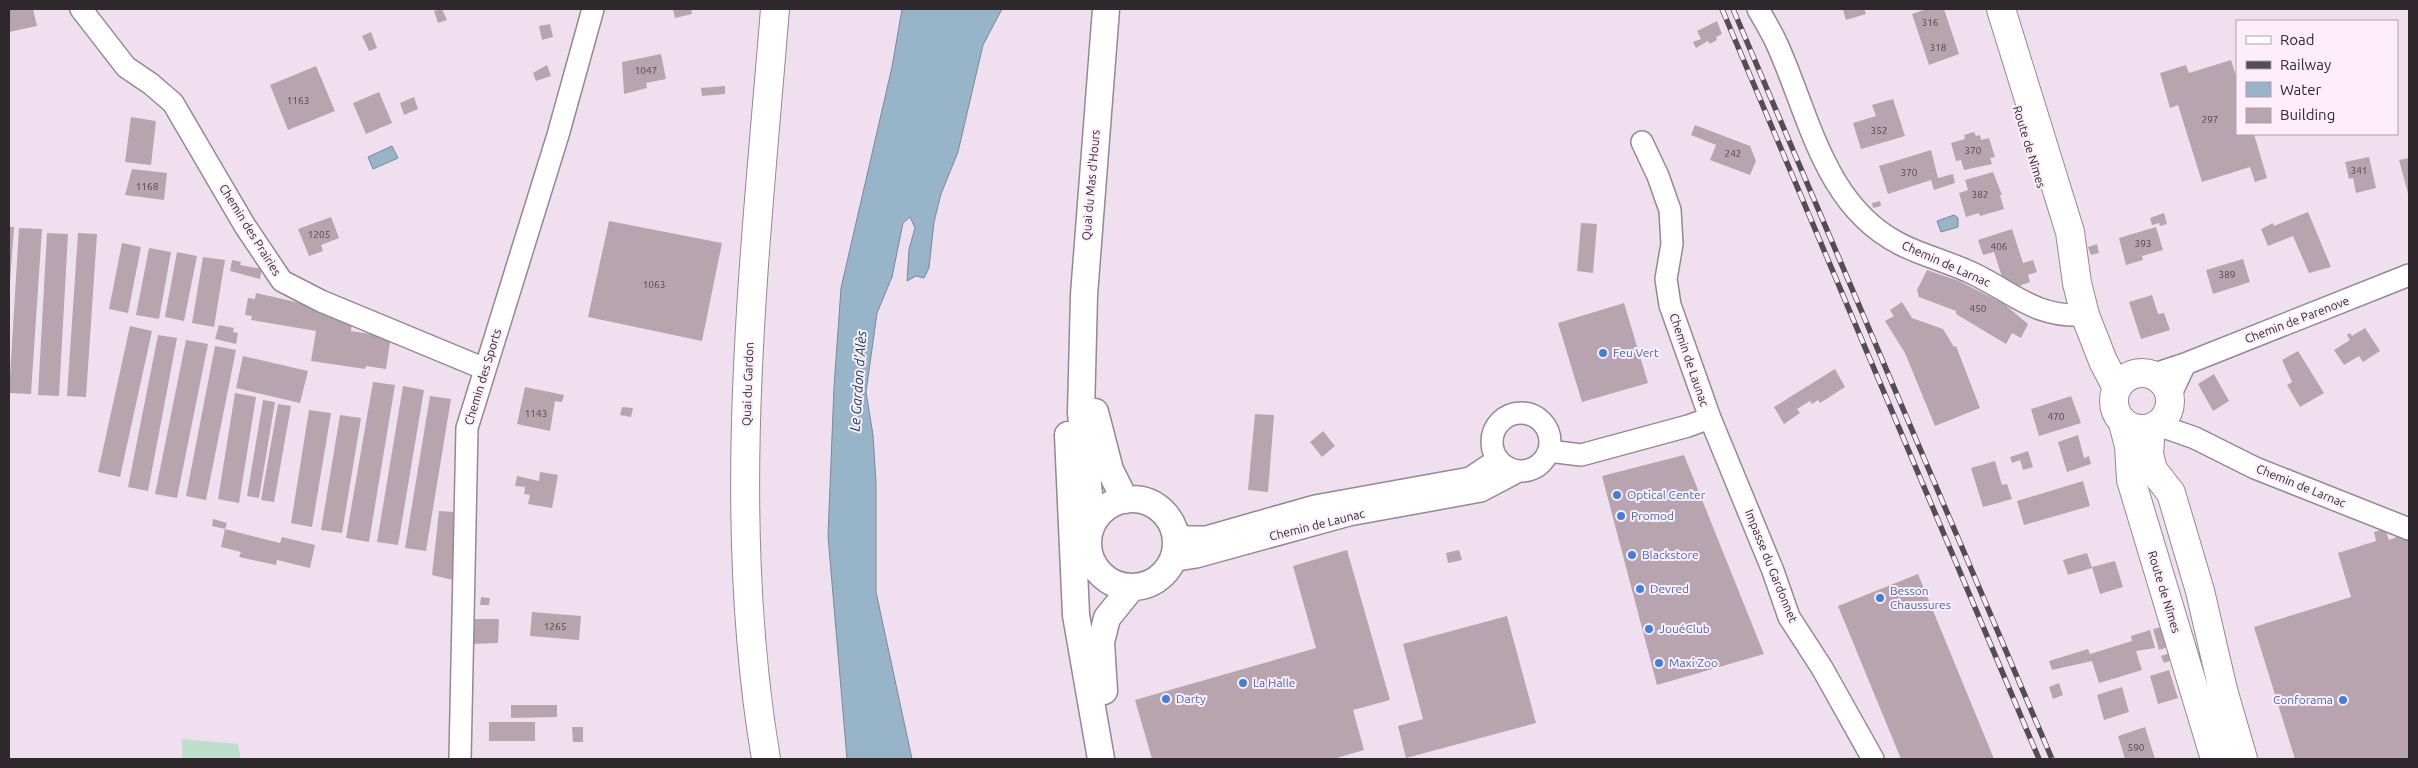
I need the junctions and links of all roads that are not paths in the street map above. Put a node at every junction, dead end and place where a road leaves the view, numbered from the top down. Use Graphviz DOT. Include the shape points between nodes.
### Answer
graph roads {
  1 [pos="81,9"];
  2 [pos="593,9"];
  3 [pos="775,9"];
  4 [pos="1106,9"];
  5 [pos="1758,9"];
  6 [pos="1986,9"];
  7 [pos="2002,9"];
  8 [pos="1642,142"];
  9 [pos="2409,275"];
  10 [pos="2077,283"];
  11 [pos="2089,326"];
  12 [pos="1082,361"];
  13 [pos="2185,364"];
  14 [pos="485,369"];
  15 [pos="2147,374"];
  16 [pos="2117,388"];
  17 [pos="2162,416"];
  18 [pos="1710,418"];
  19 [pos="2124,424"];
  20 [pos="1549,451"];
  21 [pos="1497,460"];
  22 [pos="1518,472"];
  23 [pos="1125,500"];
  24 [pos="1092,526"];
  25 [pos="2409,528"];
  26 [pos="1175,533"];
  27 [pos="1089,554"];
  28 [pos="1172,561"];
  29 [pos="1132,587"];
  30 [pos="1086,674"];
  31 [pos="460,759"];
  32 [pos="766,759"];
  33 [pos="1101,759"];
  34 [pos="1111,759"];
  35 [pos="1873,759"];
  36 [pos="2215,759"];
  37 [pos="2243,759"];
  1 -- 14 [label="street, Chemin des Prairies" via="126,67 173,103 244,226 282,281 321,301"];
  2 -- 14 [label="street, Chemin des Sports" via="558,135"];
  3 -- 32 [label="main road, Quai du Gardon" via="749,342 744,489 747,578"];
  4 -- 12 [label="street, Quai du Mas d'Hours" via="1087,232"];
  5 -- 11 [label="street, Chemin de Larnac" via="1776,42 1818,148 1844,197 1873,226 1899,244 1973,273 2043,312"];
  6 -- 10 [label="main road, Route de Nîmes" via="2058,239"];
  7 -- 10 [label="main road, Route de Nîmes" via="2070,232"];
  8 -- 18 [label="street, Chemin de Launac" via="1670,210 1672,244 1666,279 1670,305"];
  9 -- 13 [label="street, Chemin de Parenove"];
  10 -- 11 [label="main road, Route de Nîmes"];
  11 -- 15 [label="main road" via="2112,355"];
  11 -- 16 [label="main road, Route de Nîmes"];
  12 -- 23 [label="street, Quai du Mas d'Hours" via="1110,470"];
  12 -- 24 [label="street, Quai du Mas d'Hours" via="1081,413"];
  12 -- 30 [label="street, Quai du Mas d'Hours" via="1073,383 1067,445 1076,615"];
  13 -- 15 [label="street, Chemin de Parenove"];
  13 -- 17 [label="street"];
  14 -- 31 [label="street, Chemin des Sports" via="467,428"];
  15 -- 16 [label="main road" via="2129,376"];
  15 -- 17 [label="main road" via="2162,381"];
  16 -- 19 [label="main road" via="2114,407"];
  17 -- 19 [label="main road" via="2132,428"];
  17 -- 25 [label="street, Chemin de Larnac" via="2195,438 2255,468"];
  17 -- 37 [label="main road" via="2149,454 2154,470 2171,493"];
  18 -- 20 [label="street, Chemin de Launac" via="1581,455"];
  18 -- 35 [label="street, Impasse du Gardonnet" via="1790,617"];
  19 -- 36 [label="main road, Route de Nîmes" via="2131,480"];
  20 -- 21 [label="street" via="1550,441 1543,423 1536,417 1518,413 1502,420 1492,434 1492,450"];
  20 -- 22 [label="street" via="1537,467"];
  21 -- 22 [label="street"];
  21 -- 26 [label="street, Chemin de Launac" via="1470,478 1315,506 1206,537"];
  22 -- 28 [label="street, Chemin de Launac" via="1481,490 1349,515"];
  23 -- 24 [label="street" via="1106,509"];
  23 -- 26 [label="street" via="1138,500 1162,511"];
  24 -- 27 [label="street"];
  26 -- 28 [label="street" via="1176,548"];
  27 -- 29 [label="street" via="1105,578 1118,585"];
  27 -- 30 [label="street, Quai du Mas d'Hours"];
  28 -- 29 [label="street" via="1156,580"];
  29 -- 34 [label="street" via="1107,618 1101,642"];
  30 -- 33 [label="street, Quai du Mas d'Hours"];
}
